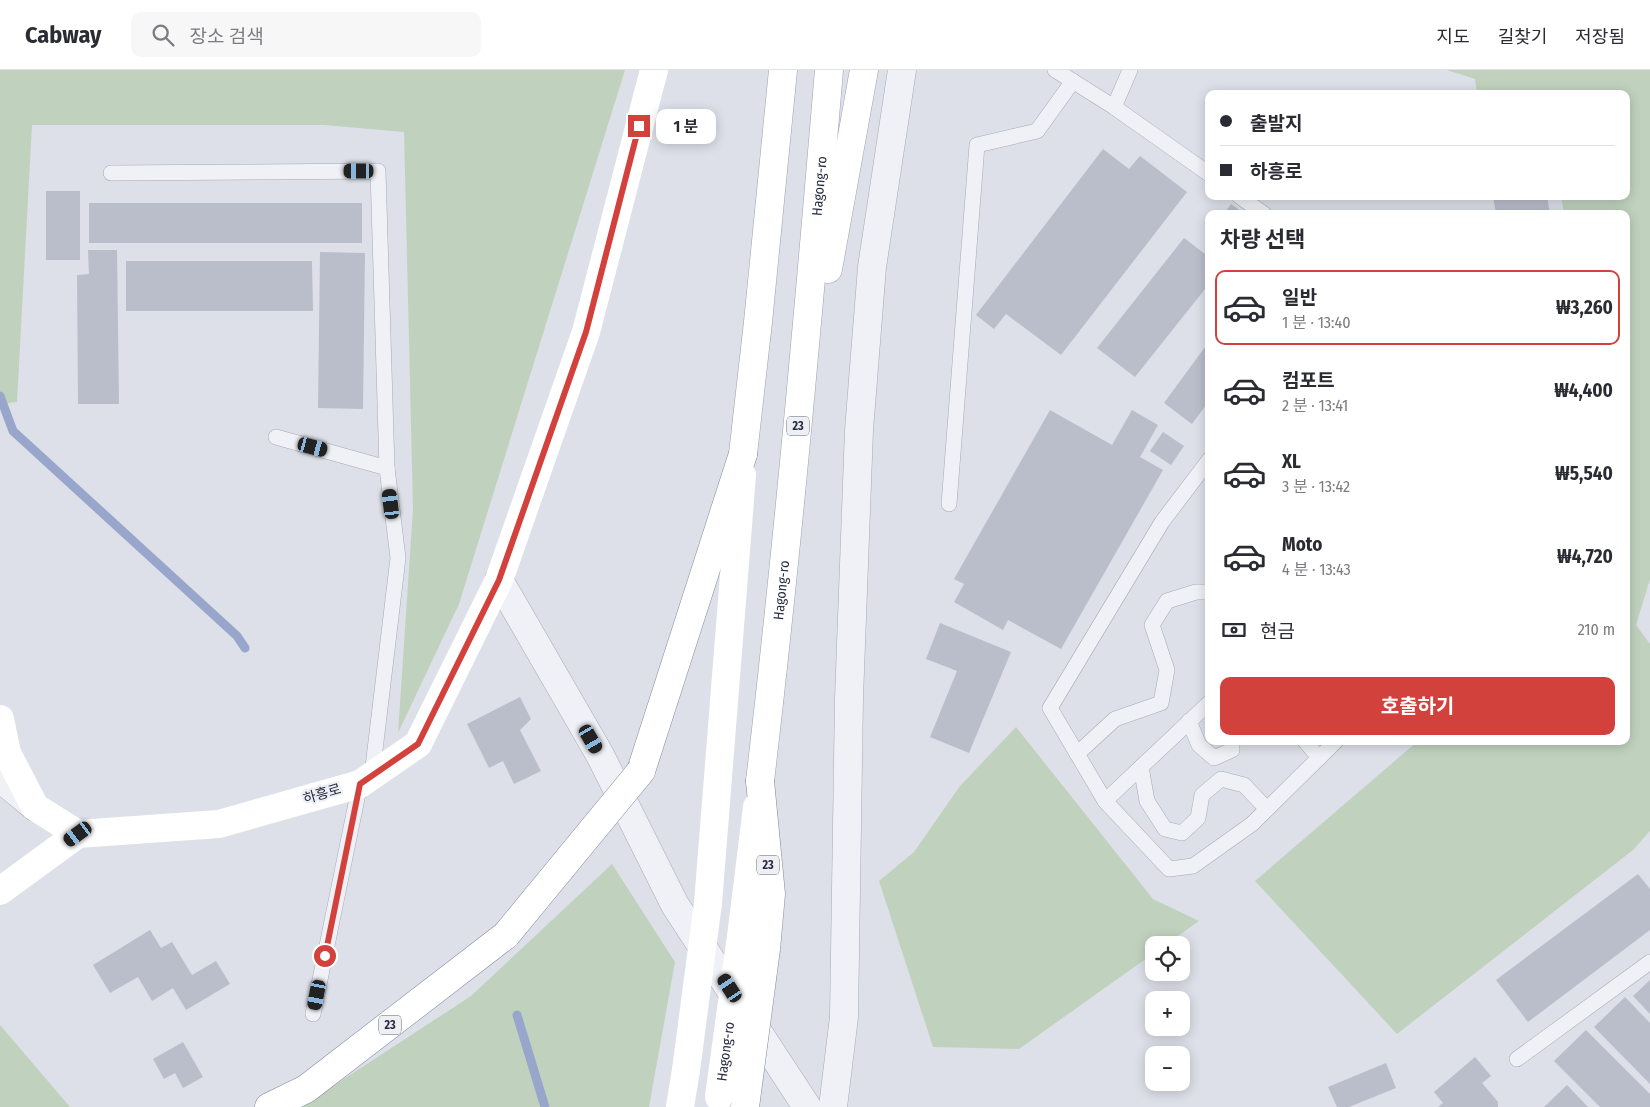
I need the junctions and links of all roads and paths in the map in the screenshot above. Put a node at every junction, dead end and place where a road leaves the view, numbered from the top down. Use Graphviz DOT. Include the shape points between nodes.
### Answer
graph roads {
  1 [pos="654,70"];
  2 [pos="782,70"];
  3 [pos="829,70"];
  4 [pos="864,70"];
  5 [pos="902,70"];
  6 [pos="1055,70"];
  7 [pos="1130,70"];
  8 [pos="1073,81"];
  9 [pos="1114,107"];
  10 [pos="1205,171"];
  11 [pos="111,173"];
  12 [pos="1245,200"];
  13 [pos="1258,210"];
  14 [pos="276,437"];
  15 [pos="743,454"];
  16 [pos="795,455"];
  17 [pos="1205,465"];
  18 [pos="387,468"];
  19 [pos="950,504"];
  20 [pos="499,580"];
  21 [pos="1205,592"];
  22 [pos="1205,707"];
  23 [pos="0,719"];
  24 [pos="1189,721"];
  25 [pos="1232,745"];
  26 [pos="1308,745"];
  27 [pos="1332,745"];
  28 [pos="1077,754"];
  29 [pos="1319,758"];
  30 [pos="1142,767"];
  31 [pos="0,778"];
  32 [pos="366,779"];
  33 [pos="760,781"];
  34 [pos="1105,801"];
  35 [pos="35,807"];
  36 [pos="1267,809"];
  37 [pos="78,834"];
  38 [pos="0,891"];
  39 [pos="1650,962"];
  40 [pos="313,1014"];
  41 [pos="1517,1059"];
  42 [pos="718,1102"];
  43 [pos="269,1107"];
  44 [pos="680,1107"];
  45 [pos="745,1107"];
  46 [pos="807,1107"];
  47 [pos="833,1107"];
  1 -- 20 [label="main road, 하흥로" via="586,332"];
  2 -- 15 [label="main road, 23"];
  3 -- 16 [label="main road, Hagong-ro / 23"];
  4 -- 16 [label="main road"];
  5 -- 47 [label="street" via="872,267 859,430 849,708 844,1017"];
  6 -- 8 [label="lane"];
  7 -- 9 [label="lane"];
  8 -- 9 [label="lane"];
  8 -- 19 [label="lane" via="1037,130 976,145"];
  9 -- 10 [label="lane"];
  11 -- 18 [label="lane" via="378,171"];
  12 -- 13 [label="lane"];
  14 -- 18 [label="lane"];
  15 -- 43 [label="main road, 23, bridge" via="641,770 506,936 306,1089"];
  15 -- 44 [label="main road, bridge" via="708,903"];
  16 -- 33 [label="main road, Hagong-ro / 23"];
  17 -- 28 [label="lane" via="1162,522 1050,708"];
  18 -- 32 [label="lane" via="398,558"];
  20 -- 32 [label="main road, 하흥로" via="418,744"];
  20 -- 46 [label="street" via="600,755 675,905"];
  21 -- 28 [label="lane" via="1167,601 1152,625 1167,670 1161,702 1115,719"];
  22 -- 24 [label="lane"];
  23 -- 35 [label="main road" via="7,753"];
  24 -- 25 [label="lane" via="1199,745 1214,758 1232,750"];
  24 -- 30 [label="lane"];
  26 -- 29 [label="lane"];
  27 -- 29 [label="lane"];
  28 -- 34 [label="lane"];
  29 -- 36 [label="lane"];
  30 -- 34 [label="lane"];
  30 -- 36 [label="lane" via="1147,801 1166,829 1182,833 1198,818 1202,795 1221,779 1244,786"];
  31 -- 35 [label="street"];
  32 -- 37 [label="main road, 하흥로" via="219,824"];
  32 -- 40 [label="lane"];
  33 -- 42 [label="main road, Hagong-ro / 23, bridge"];
  33 -- 45 [label="main road, 23, bridge" via="771,894"];
  34 -- 36 [label="lane" via="1169,869 1193,866 1252,824"];
  35 -- 37 [label="main road"];
  37 -- 38 [label="main road"];
  39 -- 41 [label="lane"];
}
